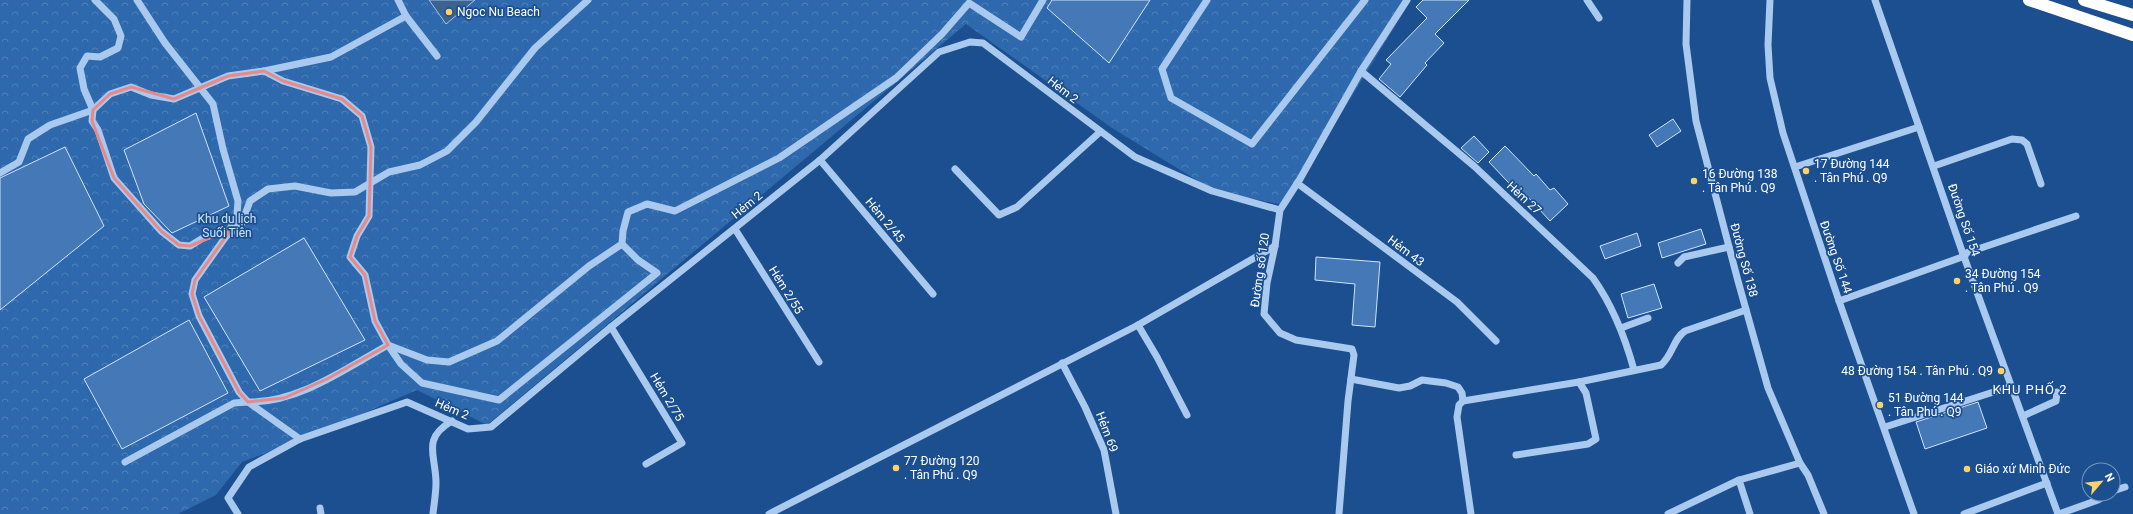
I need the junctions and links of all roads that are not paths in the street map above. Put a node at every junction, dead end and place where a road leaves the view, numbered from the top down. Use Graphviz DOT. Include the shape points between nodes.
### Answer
graph roads {
  1 [pos="95,0"];
  2 [pos="137,0"];
  3 [pos="398,0"];
  4 [pos="588,0"];
  5 [pos="1043,0"];
  6 [pos="1207,0"];
  7 [pos="1365,0"];
  8 [pos="1407,0"];
  9 [pos="1587,0"];
  10 [pos="1687,0"];
  11 [pos="1770,0"];
  12 [pos="1875,0"];
  13 [pos="2029,0"];
  14 [pos="2084,0"];
  15 [pos="968,1"];
  16 [pos="2133,15"];
  17 [pos="406,16"];
  18 [pos="1599,18"];
  19 [pos="2133,35"];
  20 [pos="437,56"];
  21 [pos="264,71"];
  22 [pos="1361,71"];
  23 [pos="200,88"];
  24 [pos="93,110"];
  25 [pos="1919,127"];
  26 [pos="1100,132"];
  27 [pos="820,160"];
  28 [pos="1934,166"];
  29 [pos="1795,167"];
  30 [pos="955,169"];
  31 [pos="0,173"];
  32 [pos="371,182"];
  33 [pos="1297,183"];
  34 [pos="2041,184"];
  35 [pos="1280,210"];
  36 [pos="2076,216"];
  37 [pos="736,229"];
  38 [pos="227,235"];
  39 [pos="622,244"];
  40 [pos="1275,246"];
  41 [pos="1729,247"];
  42 [pos="1964,255"];
  43 [pos="1678,263"];
  44 [pos="933,294"];
  45 [pos="1839,301"];
  46 [pos="1746,310"];
  47 [pos="1648,318"];
  48 [pos="1138,325"];
  49 [pos="611,327"];
  50 [pos="1621,328"];
  51 [pos="1496,341"];
  52 [pos="388,345"];
  53 [pos="819,362"];
  54 [pos="1062,363"];
  55 [pos="1634,370"];
  56 [pos="1351,379"];
  57 [pos="1580,382"];
  58 [pos="2012,386"];
  59 [pos="2057,392"];
  60 [pos="1463,401"];
  61 [pos="248,402"];
  62 [pos="1187,415"];
  63 [pos="2023,416"];
  64 [pos="452,421"];
  65 [pos="1885,427"];
  66 [pos="300,439"];
  67 [pos="1516,455"];
  68 [pos="125,462"];
  69 [pos="1800,463"];
  70 [pos="646,464"];
  71 [pos="1739,480"];
  72 [pos="2047,483"];
  73 [pos="2125,487"];
  74 [pos="2121,488"];
  75 [pos="2092,502"];
  76 [pos="238,514"];
  77 [pos="433,514"];
  78 [pos="769,514"];
  79 [pos="1116,514"];
  80 [pos="1339,514"];
  81 [pos="1471,514"];
  82 [pos="1668,514"];
  83 [pos="1750,514"];
  84 [pos="1824,514"];
  85 [pos="1914,514"];
  86 [pos="1964,514"];
  87 [pos="2059,514"];
  1 -- 24 [label="street" via="114,19 121,36 118,48 100,57 87,56 80,68 84,89"];
  2 -- 23 [label="street" via="165,43"];
  3 -- 17 [label="street"];
  4 -- 32 [label="street" via="534,48 476,122 447,151 420,165 389,172"];
  5 -- 15 [label="street" via="1021,37"];
  6 -- 7 [label="street" via="1162,69 1171,98 1252,144"];
  8 -- 22 [label="street, Đường số 120"];
  9 -- 18 [label="street"];
  10 -- 41 [label="street, Đường Số 138" via="1686,44 1696,120"];
  11 -- 29 [label="street, Đường Số 144" via="1770,78 1783,133"];
  12 -- 25 [label="street, Đường Số 154"];
  13 -- 19 [label="highway"];
  14 -- 16 [label="highway"];
  15 -- 39 [label="street" via="942,34 896,78 779,158 675,211 647,204 628,212"];
  17 -- 20 [label="street"];
  17 -- 21 [label="street" via="330,57"];
  21 -- 23 [label="street" via="228,76"];
  21 -- 32 [label="street" via="283,81 342,98 362,116 371,148"];
  22 -- 33 [label="street, Đường số 120"];
  22 -- 50 [label="street, Hẻm 27" via="1474,166 1570,254 1606,296"];
  23 -- 24 [label="street" via="174,99 151,95 131,87 110,94"];
  23 -- 38 [label="street" via="213,104 238,201 237,215 230,224"];
  24 -- 31 [label="street" via="50,125 28,139 19,162"];
  24 -- 38 [label="street" via="92,121 98,130 114,178 161,231 179,245 190,246 215,234"];
  25 -- 28 [label="street, Đường Số 154"];
  25 -- 29 [label="street"];
  26 -- 27 [label="street, Hẻm 2" via="983,43 970,42 939,52"];
  26 -- 30 [label="street" via="1017,206 999,215"];
  26 -- 35 [label="street, Hẻm 2" via="1135,157 1212,191"];
  27 -- 37 [label="street, Hẻm 2"];
  27 -- 44 [label="street, Hẻm 2/45"];
  28 -- 34 [label="street" via="2012,139 2022,140 2026,144"];
  28 -- 42 [label="street, Đường Số 154"];
  29 -- 45 [label="street, Đường Số 144"];
  32 -- 38 [label="street" via="355,192 331,193 295,186 268,189 250,200 242,223"];
  32 -- 52 [label="street" via="369,216 357,236 350,257 365,276 375,321"];
  33 -- 35 [label="street, Đường số 120"];
  33 -- 51 [label="street, Hẻm 43" via="1457,302"];
  35 -- 40 [label="street, Đường số 120"];
  36 -- 42 [label="street"];
  37 -- 49 [label="street, Hẻm 2"];
  37 -- 53 [label="street, Hẻm 2/55"];
  38 -- 61 [label="street" via="195,280 192,294 199,316 239,392"];
  39 -- 52 [label="street" via="589,266 497,341 456,359 449,362 427,360"];
  39 -- 52 [label="street" via="656,273 499,400 422,383 401,364"];
  40 -- 48 [label="street"];
  40 -- 56 [label="street, Đường số 120" via="1266,283 1264,314 1280,334 1296,340 1352,349 1354,355"];
  41 -- 43 [label="street" via="1684,257"];
  41 -- 46 [label="street, Đường Số 138"];
  42 -- 45 [label="street"];
  42 -- 58 [label="street, Đường Số 154"];
  45 -- 65 [label="street, Đường Số 144"];
  46 -- 55 [label="street" via="1685,331 1678,336 1668,359 1661,365"];
  46 -- 69 [label="street, Đường Số 138" via="1768,388"];
  47 -- 50 [label="street"];
  48 -- 54 [label="street"];
  48 -- 62 [label="street" via="1161,363"];
  49 -- 64 [label="street, Hẻm 2" via="491,427 468,429"];
  49 -- 70 [label="street, Hẻm 2/75" via="682,442"];
  50 -- 55 [label="street, Hẻm 27"];
  52 -- 61 [label="street" via="327,379 284,398"];
  54 -- 78 [label="street"];
  54 -- 79 [label="street, Hẻm 69" via="1086,407 1104,450"];
  55 -- 57 [label="street"];
  56 -- 60 [label="street" via="1399,388 1422,380 1446,383 1458,387"];
  56 -- 80 [label="street, Đường số 120"];
  57 -- 60 [label="street"];
  57 -- 67 [label="street" via="1586,393 1596,439 1588,444"];
  58 -- 63 [label="street, Đường Số 154"];
  58 -- 65 [label="street"];
  59 -- 63 [label="street" via="2056,402"];
  60 -- 81 [label="street" via="1459,405 1457,417"];
  61 -- 66 [label="street"];
  61 -- 68 [label="street" via="234,403"];
  63 -- 72 [label="street, Đường Số 154"];
  64 -- 66 [label="street, Hẻm 2" via="407,402"];
  64 -- 77 [label="street" via="434,435 431,448 436,483"];
  65 -- 85 [label="street, Đường Số 144"];
  66 -- 76 [label="street, Hẻm 2" via="249,467 228,498"];
  69 -- 71 [label="street"];
  69 -- 84 [label="street, Đường Số 138" via="1808,475"];
  71 -- 82 [label="street"];
  71 -- 83 [label="street"];
  72 -- 86 [label="street"];
  72 -- 87 [label="street, Đường Số 154"];
  73 -- 74 [label="street"];
  75 -- 87 [label="street"];
}
